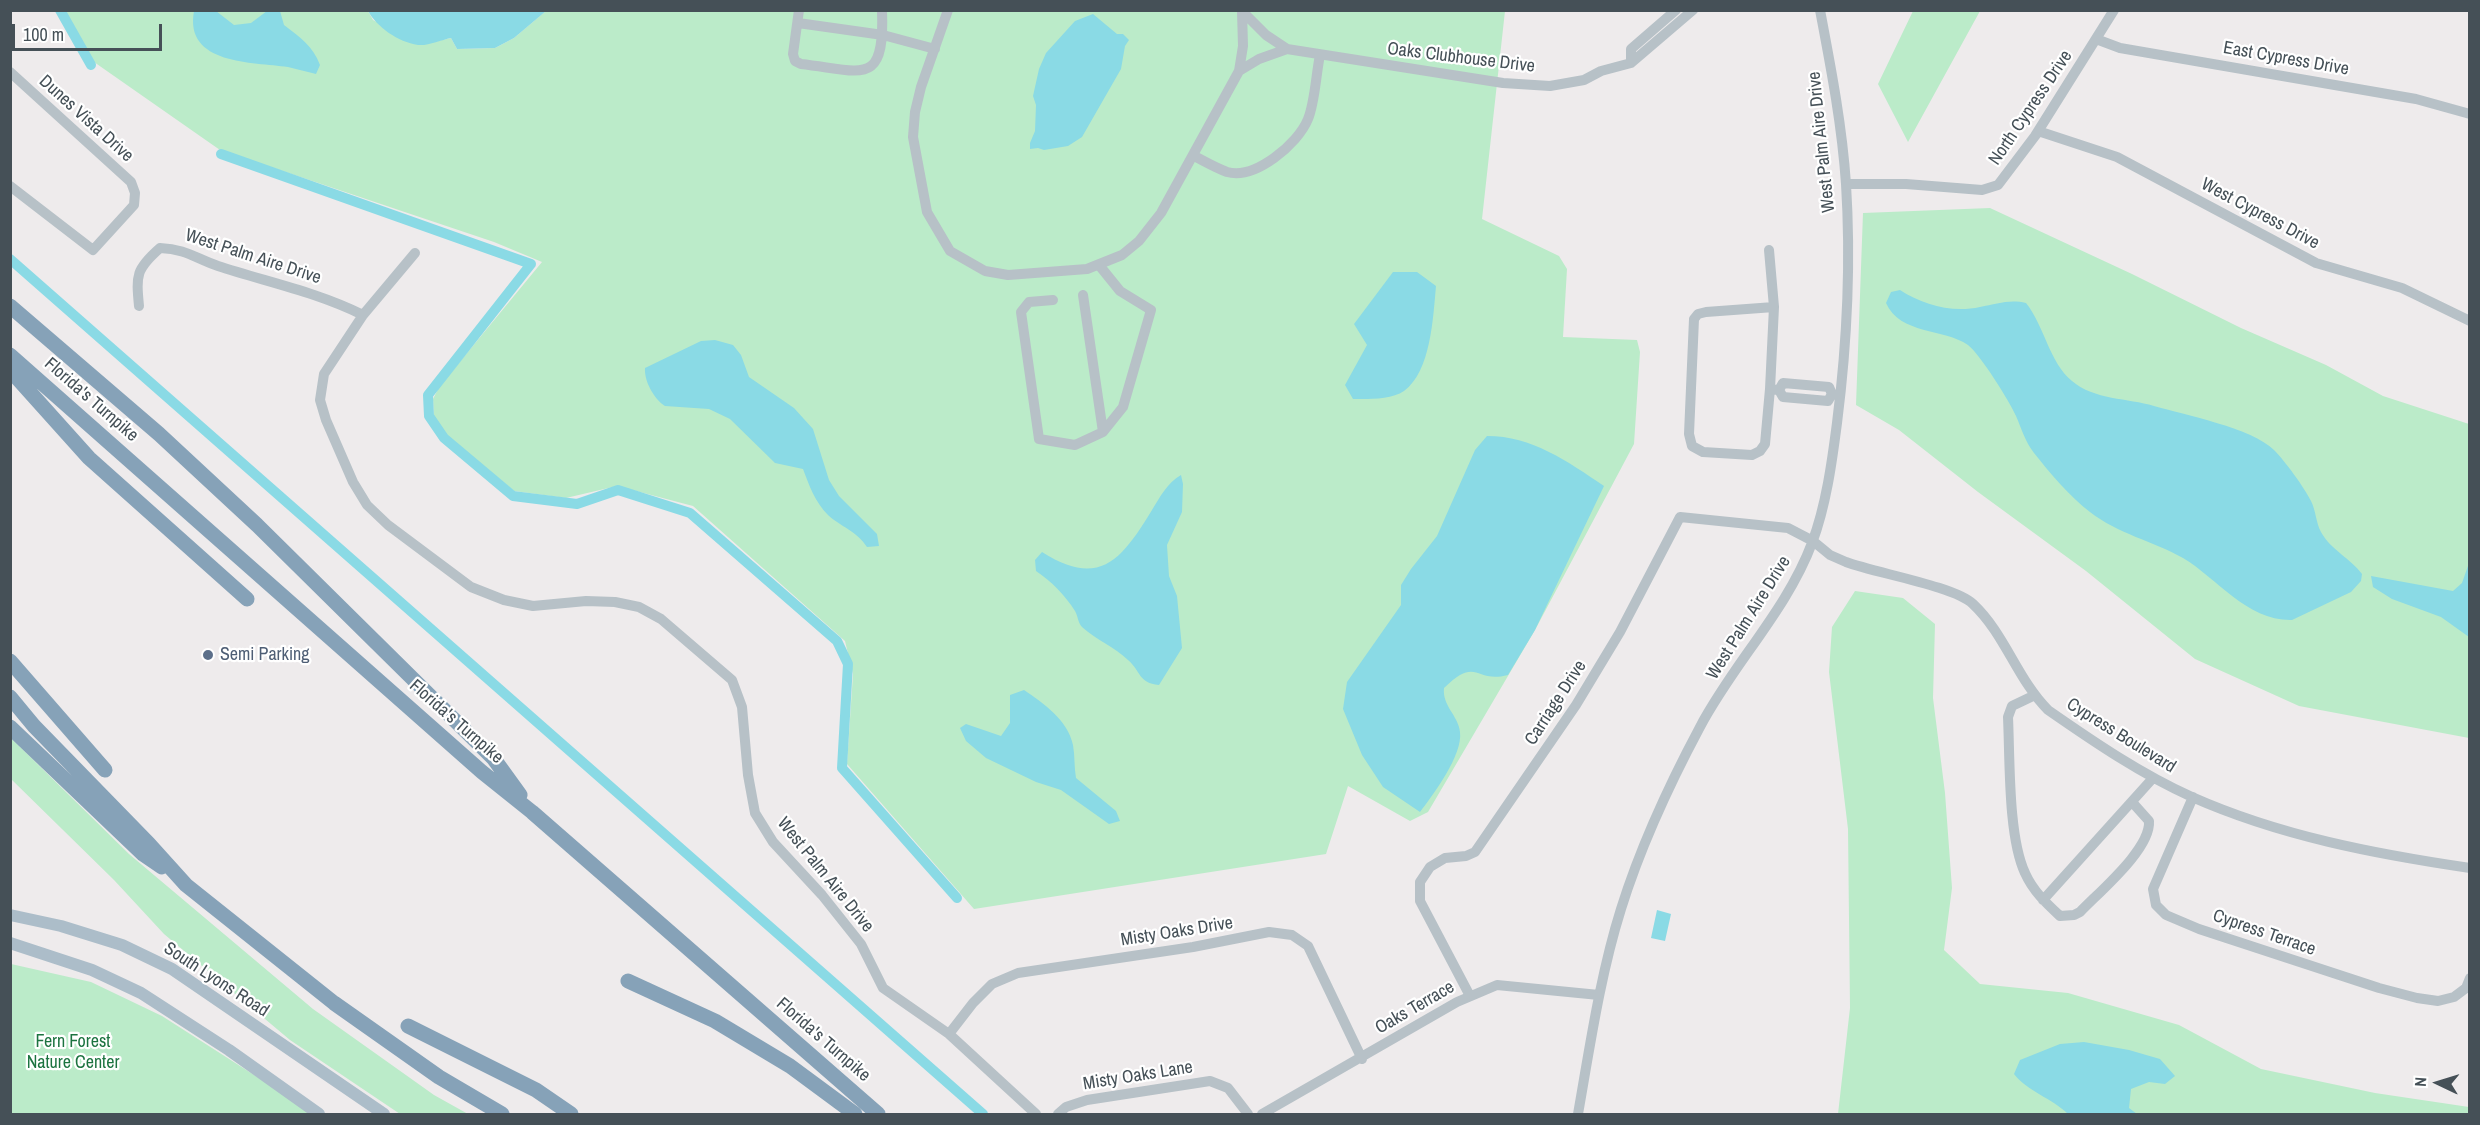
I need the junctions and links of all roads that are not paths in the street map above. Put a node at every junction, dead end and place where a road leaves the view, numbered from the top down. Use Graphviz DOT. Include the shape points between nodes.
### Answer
graph roads {
  1 [pos="799,10"];
  2 [pos="882,10"];
  3 [pos="948,10"];
  4 [pos="1676,10"];
  5 [pos="1693,10"];
  6 [pos="1820,10"];
  7 [pos="2114,10"];
  8 [pos="1242,11"];
  9 [pos="798,23"];
  10 [pos="883,35"];
  11 [pos="2096,39"];
  12 [pos="935,49"];
  13 [pos="1287,49"];
  14 [pos="1320,55"];
  15 [pos="1631,63"];
  16 [pos="1239,71"];
  17 [pos="10,72"];
  18 [pos="2469,114"];
  19 [pos="2038,131"];
  20 [pos="1194,156"];
  21 [pos="1846,184"];
  22 [pos="10,186"];
  23 [pos="1769,250"];
  24 [pos="415,254"];
  25 [pos="1099,265"];
  26 [pos="1083,295"];
  27 [pos="1053,300"];
  28 [pos="10,306"];
  29 [pos="139,306"];
  30 [pos="1774,307"];
  31 [pos="363,315"];
  32 [pos="2469,321"];
  33 [pos="10,356"];
  34 [pos="10,370"];
  35 [pos="1775,389"];
  36 [pos="1836,394"];
  37 [pos="1103,432"];
  38 [pos="1813,541"];
  39 [pos="247,599"];
  40 [pos="10,661"];
  41 [pos="2033,696"];
  42 [pos="10,697"];
  43 [pos="10,727"];
  44 [pos="105,770"];
  45 [pos="2153,778"];
  46 [pos="2193,797"];
  47 [pos="2132,802"];
  48 [pos="532,812"];
  49 [pos="2469,868"];
  50 [pos="186,885"];
  51 [pos="2043,900"];
  52 [pos="10,915"];
  53 [pos="10,943"];
  54 [pos="2469,978"];
  55 [pos="627,981"];
  56 [pos="1599,995"];
  57 [pos="1470,996"];
  58 [pos="408,1026"];
  59 [pos="949,1034"];
  60 [pos="1362,1059"];
  61 [pos="319,1114"];
  62 [pos="384,1114"];
  63 [pos="502,1114"];
  64 [pos="571,1114"];
  65 [pos="855,1114"];
  66 [pos="878,1114"];
  67 [pos="1036,1114"];
  68 [pos="1058,1114"];
  69 [pos="1248,1114"];
  70 [pos="1262,1114"];
  71 [pos="1578,1114"];
  1 -- 9 [label="street"];
  2 -- 10 [label="street"];
  3 -- 12 [label="street, Oaks Clubhouse Drive"];
  4 -- 15 [label="street" via="1631,49"];
  5 -- 15 [label="street, Oaks Clubhouse Drive"];
  6 -- 21 [label="street, West Palm Aire Drive" via="1836,94"];
  7 -- 11 [label="street, North Cypress Drive"];
  8 -- 13 [label="street, Oaks Clubhouse Drive"];
  8 -- 16 [label="street, Oaks Clubhouse Drive"];
  9 -- 10 [label="street"];
  9 -- 10 [label="street" via="793,54 801,64 871,68 879,58"];
  10 -- 12 [label="street"];
  11 -- 18 [label="street, East Cypress Drive" via="2120,48 2416,99"];
  11 -- 19 [label="street, North Cypress Drive"];
  12 -- 25 [label="street, Oaks Clubhouse Drive" via="915,112 914,137 927,212 950,251 985,271 1008,275"];
  13 -- 14 [label="street, Oaks Clubhouse Drive"];
  13 -- 16 [label="street, Oaks Clubhouse Drive"];
  14 -- 15 [label="street, Oaks Clubhouse Drive" via="1503,83 1550,86 1584,80"];
  14 -- 20 [label="street" via="1308,119 1293,142 1261,167 1241,172 1228,172"];
  16 -- 20 [label="street, Oaks Clubhouse Drive"];
  17 -- 22 [label="street, Dunes Vista Drive" via="131,182 134,205 93,249"];
  19 -- 21 [label="street, North Cypress Drive" via="1998,184 1982,190"];
  19 -- 32 [label="street, West Cypress Drive" via="2117,157 2316,263 2402,288"];
  20 -- 25 [label="street, Oaks Clubhouse Drive" via="1161,213 1139,241 1122,255"];
  21 -- 36 [label="street, West Palm Aire Drive" via="1848,306"];
  23 -- 30 [label="street"];
  24 -- 31 [label="street, West Palm Aire Drive"];
  25 -- 37 [label="street" via="1120,291 1151,310 1123,407"];
  26 -- 37 [label="street"];
  27 -- 37 [label="street" via="1029,302 1021,312 1039,439 1075,444"];
  28 -- 48 [label="highway" via="159,434 257,525 494,759"];
  29 -- 31 [label="street, West Palm Aire Drive" via="136,278 160,248 179,249 215,265 329,299"];
  30 -- 35 [label="street"];
  30 -- 35 [label="street" via="1706,312 1694,319 1689,434 1692,446 1703,452 1752,455 1760,451 1765,444"];
  31 -- 59 [label="street, West Palm Aire Drive" via="324,374 320,399 352,482 367,506 471,587 532,606 615,602 639,608 662,619 732,680 742,707 755,813 773,842 861,944 883,988"];
  33 -- 48 [label="highway, Florida's Turnpike"];
  34 -- 39 [label="highway" via="89,458"];
  35 -- 36 [label="street" via="1783,384 1829,387"];
  36 -- 38 [label="street, West Palm Aire Drive" via="1833,453"];
  38 -- 41 [label="street, Cypress Boulevard" via="1846,562 1949,591 1971,602 1987,620"];
  38 -- 56 [label="street, West Palm Aire Drive" via="1796,579 1702,724 1652,822 1621,909"];
  38 -- 57 [label="street, Carriage Drive" via="1788,528 1680,517 1620,632 1576,705 1475,852 1445,858 1430,867 1420,882 1420,900"];
  40 -- 44 [label="highway"];
  41 -- 45 [label="street, Cypress Boulevard" via="2048,710"];
  41 -- 51 [label="street" via="2012,706 2008,717 2014,832 2024,872"];
  42 -- 50 [label="highway"];
  43 -- 50 [label="highway" via="143,854"];
  45 -- 46 [label="street, Cypress Boulevard"];
  45 -- 47 [label="street"];
  46 -- 49 [label="street, Cypress Boulevard" via="2283,831 2393,857"];
  46 -- 54 [label="street, Cypress Terrace" via="2152,889 2156,904 2166,915 2330,973 2417,998 2438,1001 2454,997 2466,988"];
  47 -- 51 [label="street"];
  47 -- 51 [label="street" via="2149,821 2139,850 2080,912 2060,916"];
  48 -- 66 [label="highway, Florida's Turnpike"];
  50 -- 63 [label="highway" via="334,1004 439,1077"];
  52 -- 62 [label="main road, South Lyons Road" via="122,945 172,969"];
  53 -- 61 [label="main road" via="92,970 141,993"];
  55 -- 65 [label="highway" via="715,1021 790,1066"];
  56 -- 57 [label="street, Oaks Terrace" via="1497,985"];
  56 -- 71 [label="street, West Palm Aire Drive"];
  57 -- 60 [label="street, Oaks Terrace"];
  58 -- 64 [label="highway" via="536,1090"];
  59 -- 60 [label="street, Misty Oaks Drive" via="992,984 1018,973 1269,932 1292,935 1308,946"];
  59 -- 67 [label="street, West Palm Aire Drive"];
  60 -- 70 [label="street, Oaks Terrace"];
  68 -- 69 [label="street, Misty Oaks Lane" via="1087,1100 1210,1081 1228,1088"];
}
